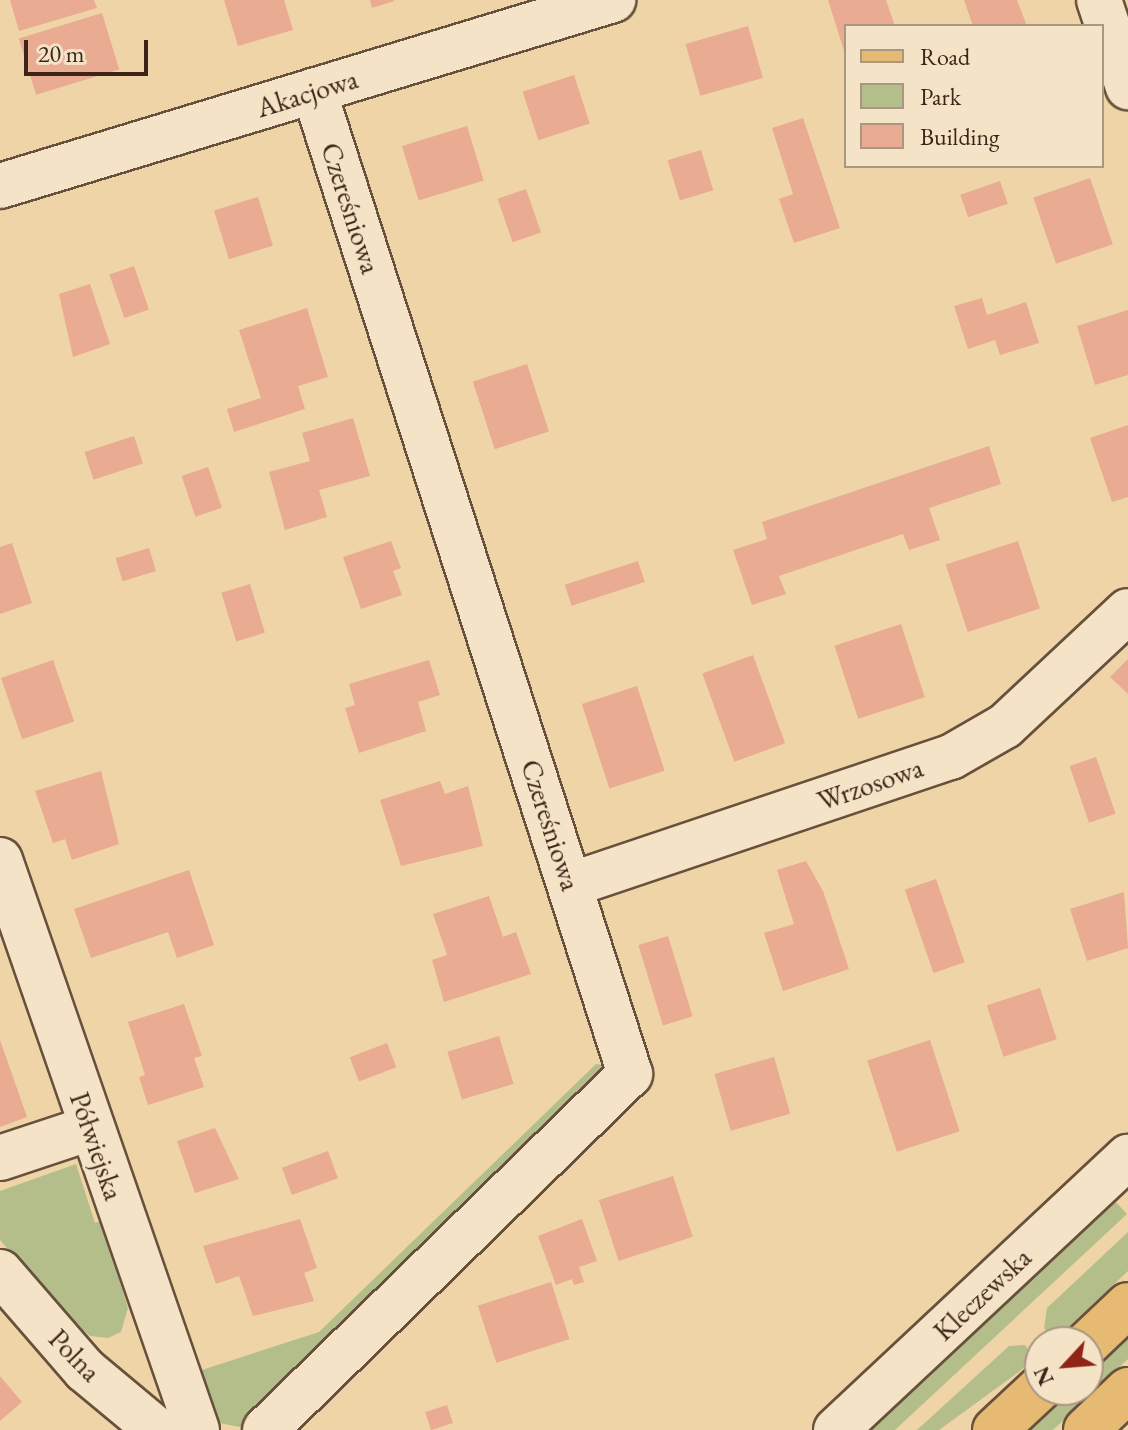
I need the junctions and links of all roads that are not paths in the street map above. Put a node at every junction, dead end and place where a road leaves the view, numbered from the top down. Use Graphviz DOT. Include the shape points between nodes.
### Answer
graph roads {
  1 [pos="613,0"];
  2 [pos="1099,0"];
  3 [pos="1128,87"];
  4 [pos="314,91"];
  5 [pos="0,186"];
  6 [pos="1128,611"];
  7 [pos="0,860"];
  8 [pos="570,885"];
  9 [pos="90,1128"];
  10 [pos="1128,1157"];
  11 [pos="0,1158"];
  12 [pos="0,1272"];
  13 [pos="1128,1305"];
  14 [pos="1104,1328"];
  15 [pos="1128,1390"];
  16 [pos="1024,1403"];
  17 [pos="157,1430"];
  18 [pos="197,1430"];
  19 [pos="265,1430"];
  20 [pos="836,1430"];
  21 [pos="995,1430"];
  22 [pos="1086,1430"];
  1 -- 4 [label="street, Akacjowa"];
  2 -- 3 [label="street"];
  4 -- 5 [label="street, Akacjowa"];
  4 -- 8 [label="street, Czereśniowa"];
  6 -- 8 [label="street, Wrzosowa" via="1005,726 951,757"];
  7 -- 9 [label="street, Półwiejska"];
  8 -- 19 [label="street, Czereśniowa" via="630,1074"];
  9 -- 11 [label="street"];
  9 -- 18 [label="street, Półwiejska"];
  10 -- 20 [label="street, Kleczewska"];
  12 -- 17 [label="street, Polna" via="85,1370"];
  13 -- 14 [label="main road"];
  15 -- 22 [label="main road"];
  16 -- 21 [label="main road"];
}
